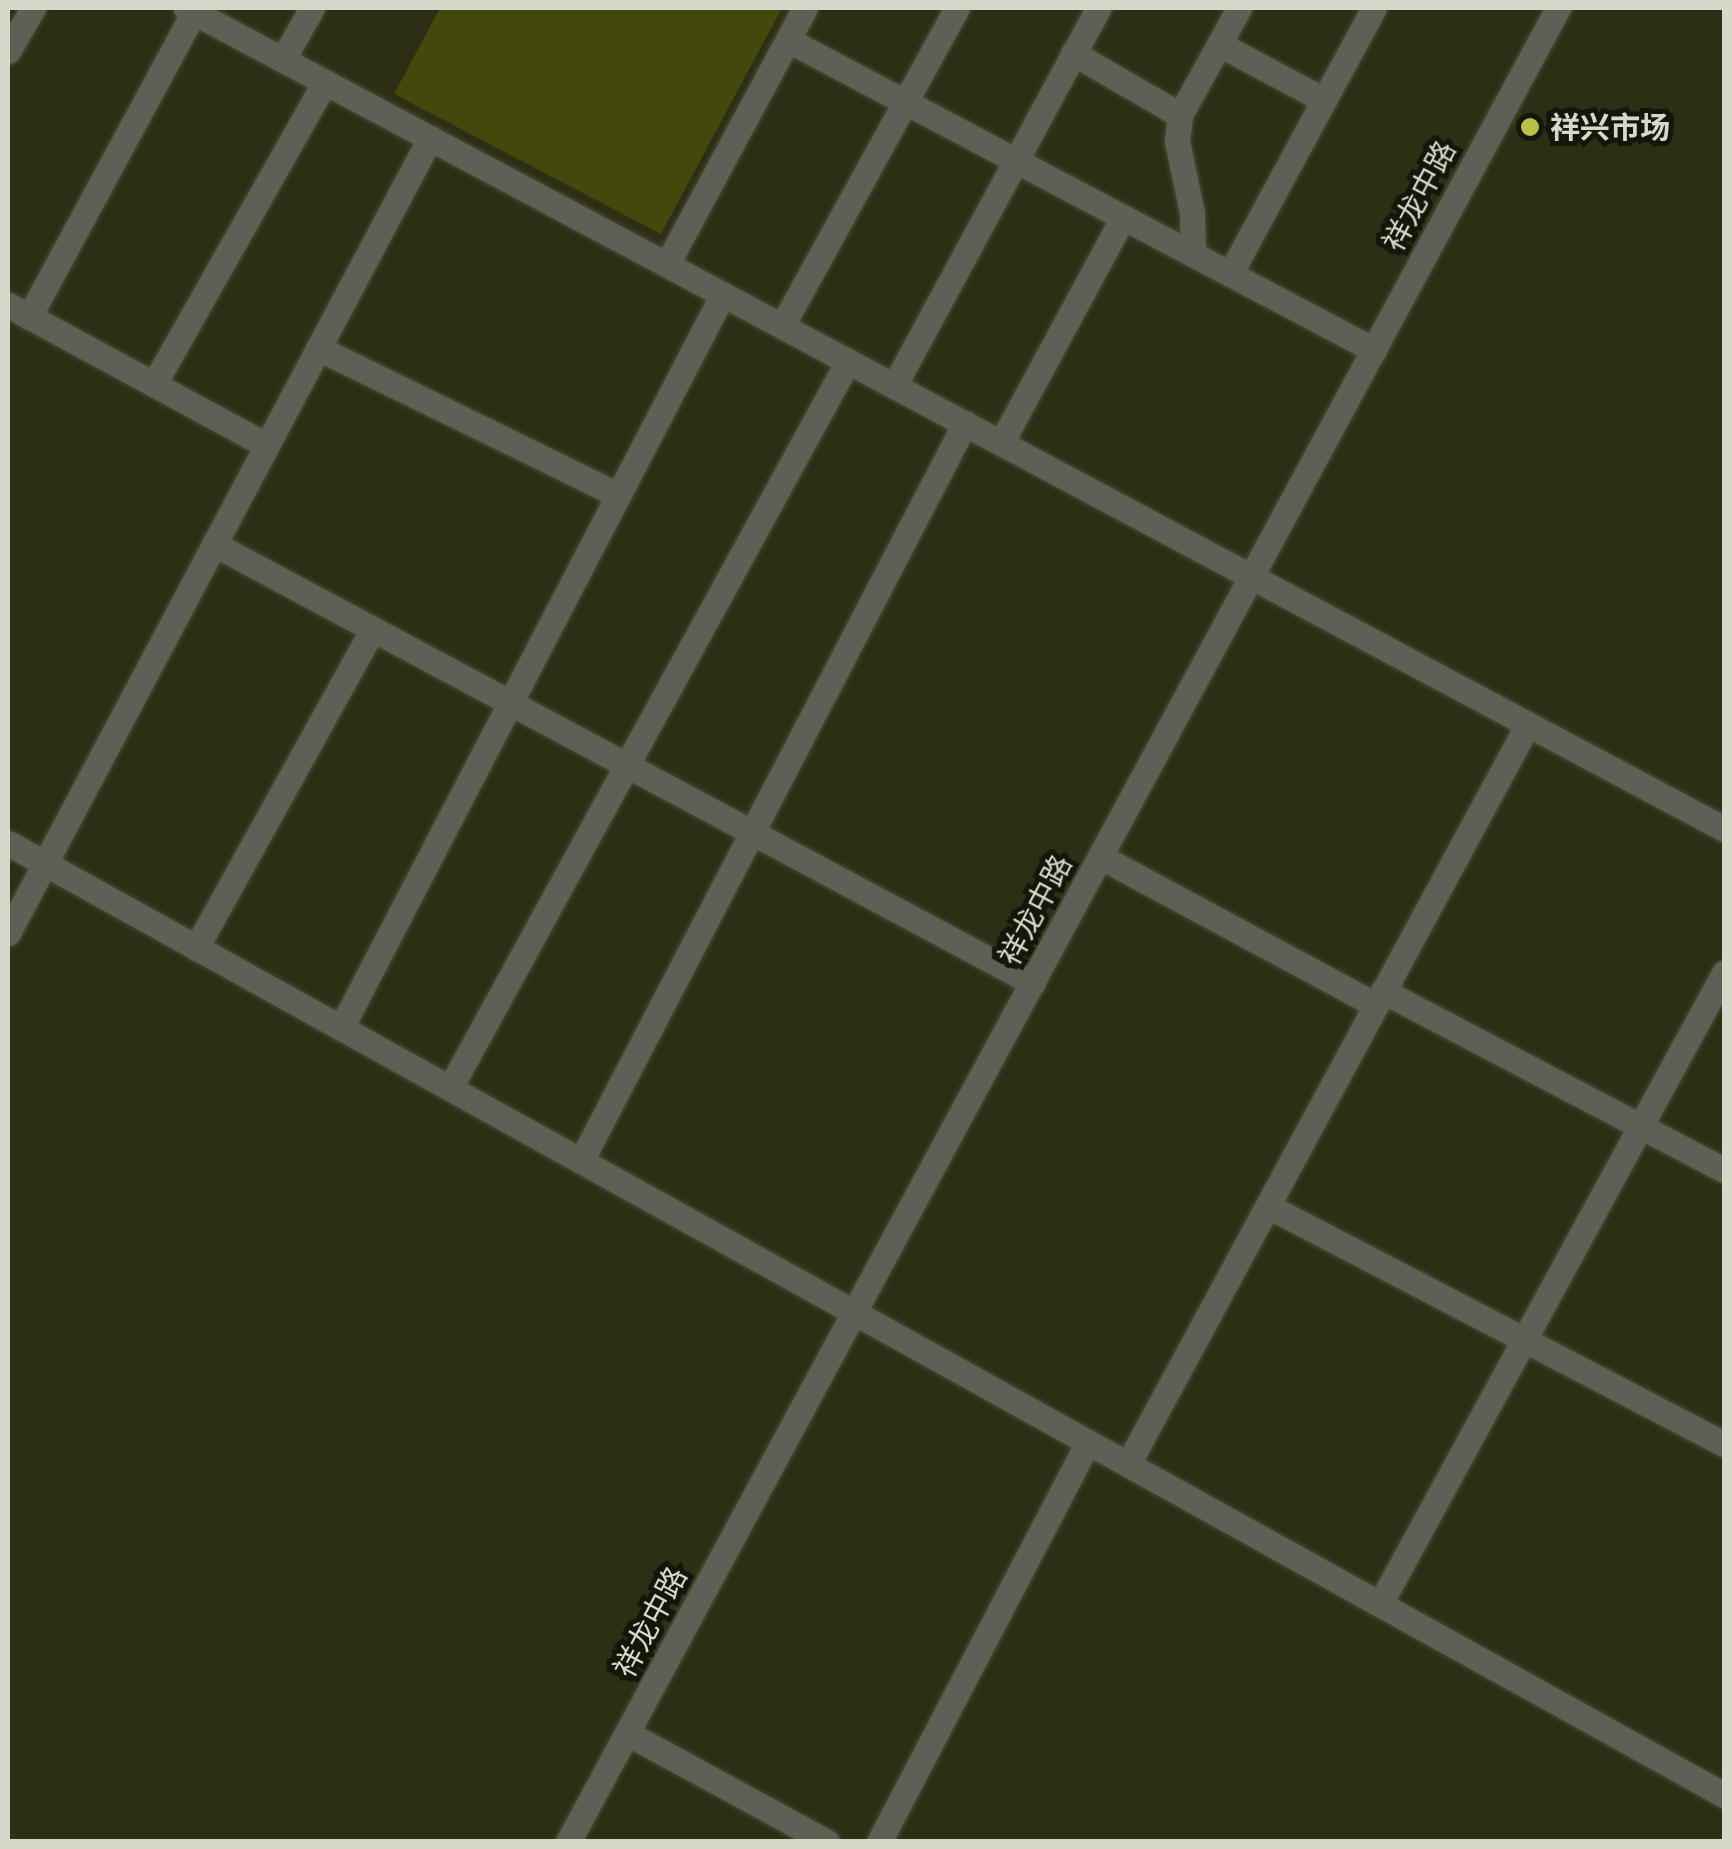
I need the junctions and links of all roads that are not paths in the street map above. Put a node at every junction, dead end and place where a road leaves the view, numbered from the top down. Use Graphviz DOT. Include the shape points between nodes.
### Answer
graph roads {
  1 [pos="33,8"];
  2 [pos="312,8"];
  3 [pos="805,8"];
  4 [pos="957,8"];
  5 [pos="1098,8"];
  6 [pos="1239,8"];
  7 [pos="1374,8"];
  8 [pos="1558,8"];
  9 [pos="190,10"];
  10 [pos="788,40"];
  11 [pos="1219,44"];
  12 [pos="8,51"];
  13 [pos="1073,53"];
  14 [pos="284,60"];
  15 [pos="324,82"];
  16 [pos="1324,100"];
  17 [pos="905,102"];
  18 [pos="1180,115"];
  19 [pos="430,138"];
  20 [pos="1016,160"];
  21 [pos="1123,217"];
  22 [pos="1193,254"];
  23 [pos="667,264"];
  24 [pos="1230,274"];
  25 [pos="723,294"];
  26 [pos="18,311"];
  27 [pos="782,326"];
  28 [pos="318,348"];
  29 [pos="1374,350"];
  30 [pos="848,361"];
  31 [pos="154,384"];
  32 [pos="894,386"];
  33 [pos="965,423"];
  34 [pos="1001,443"];
  35 [pos="266,445"];
  36 [pos="618,496"];
  37 [pos="214,544"];
  38 [pos="1252,576"];
  39 [pos="373,630"];
  40 [pos="510,703"];
  41 [pos="1528,724"];
  42 [pos="627,765"];
  43 [pos="1724,829"];
  44 [pos="752,832"];
  45 [pos="8,843"];
  46 [pos="1101,857"];
  47 [pos="44,864"];
  48 [pos="8,933"];
  49 [pos="196,948"];
  50 [pos="1724,973"];
  51 [pos="1033,983"];
  52 [pos="1380,998"];
  53 [pos="340,1028"];
  54 [pos="450,1088"];
  55 [pos="1641,1126"];
  56 [pos="581,1161"];
  57 [pos="1724,1170"];
  58 [pos="1268,1206"];
  59 [pos="854,1312"];
  60 [pos="1525,1340"];
  61 [pos="1088,1442"];
  62 [pos="1724,1444"];
  63 [pos="1128,1464"];
  64 [pos="1380,1604"];
  65 [pos="627,1733"];
  66 [pos="1723,1791"];
  67 [pos="794,1834"];
  68 [pos="568,1842"];
  69 [pos="827,1842"];
  70 [pos="878,1842"];
  1 -- 12 [label="street"];
  2 -- 14 [label="street"];
  3 -- 10 [label="street"];
  4 -- 17 [label="street"];
  5 -- 13 [label="street"];
  6 -- 11 [label="street"];
  7 -- 16 [label="street"];
  8 -- 29 [label="street, 祥龙中路"];
  9 -- 14 [label="street"];
  9 -- 26 [label="street"];
  10 -- 17 [label="street"];
  10 -- 23 [label="street"];
  11 -- 16 [label="street"];
  11 -- 18 [label="street"];
  13 -- 18 [label="street"];
  13 -- 20 [label="street"];
  14 -- 15 [label="street"];
  15 -- 19 [label="street"];
  15 -- 31 [label="street"];
  16 -- 24 [label="street"];
  17 -- 20 [label="street"];
  17 -- 27 [label="street"];
  18 -- 22 [label="street" via="1177,142"];
  19 -- 23 [label="street"];
  19 -- 28 [label="street"];
  20 -- 21 [label="street"];
  20 -- 32 [label="street"];
  21 -- 22 [label="street"];
  21 -- 34 [label="street"];
  22 -- 24 [label="street"];
  23 -- 25 [label="street"];
  24 -- 29 [label="street"];
  25 -- 27 [label="street"];
  25 -- 36 [label="street"];
  26 -- 31 [label="street"];
  27 -- 30 [label="street"];
  28 -- 35 [label="street"];
  28 -- 36 [label="street"];
  29 -- 38 [label="street, 祥龙中路"];
  30 -- 32 [label="street"];
  30 -- 42 [label="street"];
  31 -- 35 [label="street"];
  32 -- 33 [label="street"];
  33 -- 34 [label="street"];
  33 -- 44 [label="street"];
  34 -- 38 [label="street"];
  35 -- 37 [label="street"];
  36 -- 40 [label="street"];
  37 -- 39 [label="street"];
  37 -- 47 [label="street"];
  38 -- 41 [label="street"];
  38 -- 46 [label="street, 祥龙中路"];
  39 -- 40 [label="street"];
  39 -- 49 [label="street"];
  40 -- 42 [label="street"];
  40 -- 53 [label="street"];
  41 -- 43 [label="street"];
  41 -- 52 [label="street"];
  42 -- 44 [label="street"];
  42 -- 54 [label="street"];
  44 -- 51 [label="street"];
  44 -- 56 [label="street"];
  45 -- 47 [label="street"];
  46 -- 51 [label="street, 祥龙中路"];
  46 -- 52 [label="street"];
  47 -- 48 [label="street"];
  47 -- 49 [label="street"];
  49 -- 53 [label="street"];
  50 -- 55 [label="street"];
  51 -- 59 [label="street, 祥龙中路"];
  52 -- 55 [label="street"];
  52 -- 58 [label="street"];
  53 -- 54 [label="street"];
  54 -- 56 [label="street"];
  55 -- 57 [label="street"];
  55 -- 60 [label="street"];
  56 -- 59 [label="street"];
  58 -- 60 [label="street"];
  58 -- 63 [label="street"];
  59 -- 61 [label="street"];
  59 -- 65 [label="street, 祥龙中路"];
  60 -- 62 [label="street"];
  60 -- 64 [label="street"];
  61 -- 63 [label="street"];
  61 -- 70 [label="street"];
  63 -- 64 [label="street"];
  64 -- 66 [label="street"];
  65 -- 67 [label="street"];
  65 -- 68 [label="street, 祥龙中路"];
  67 -- 69 [label="street"];
}
